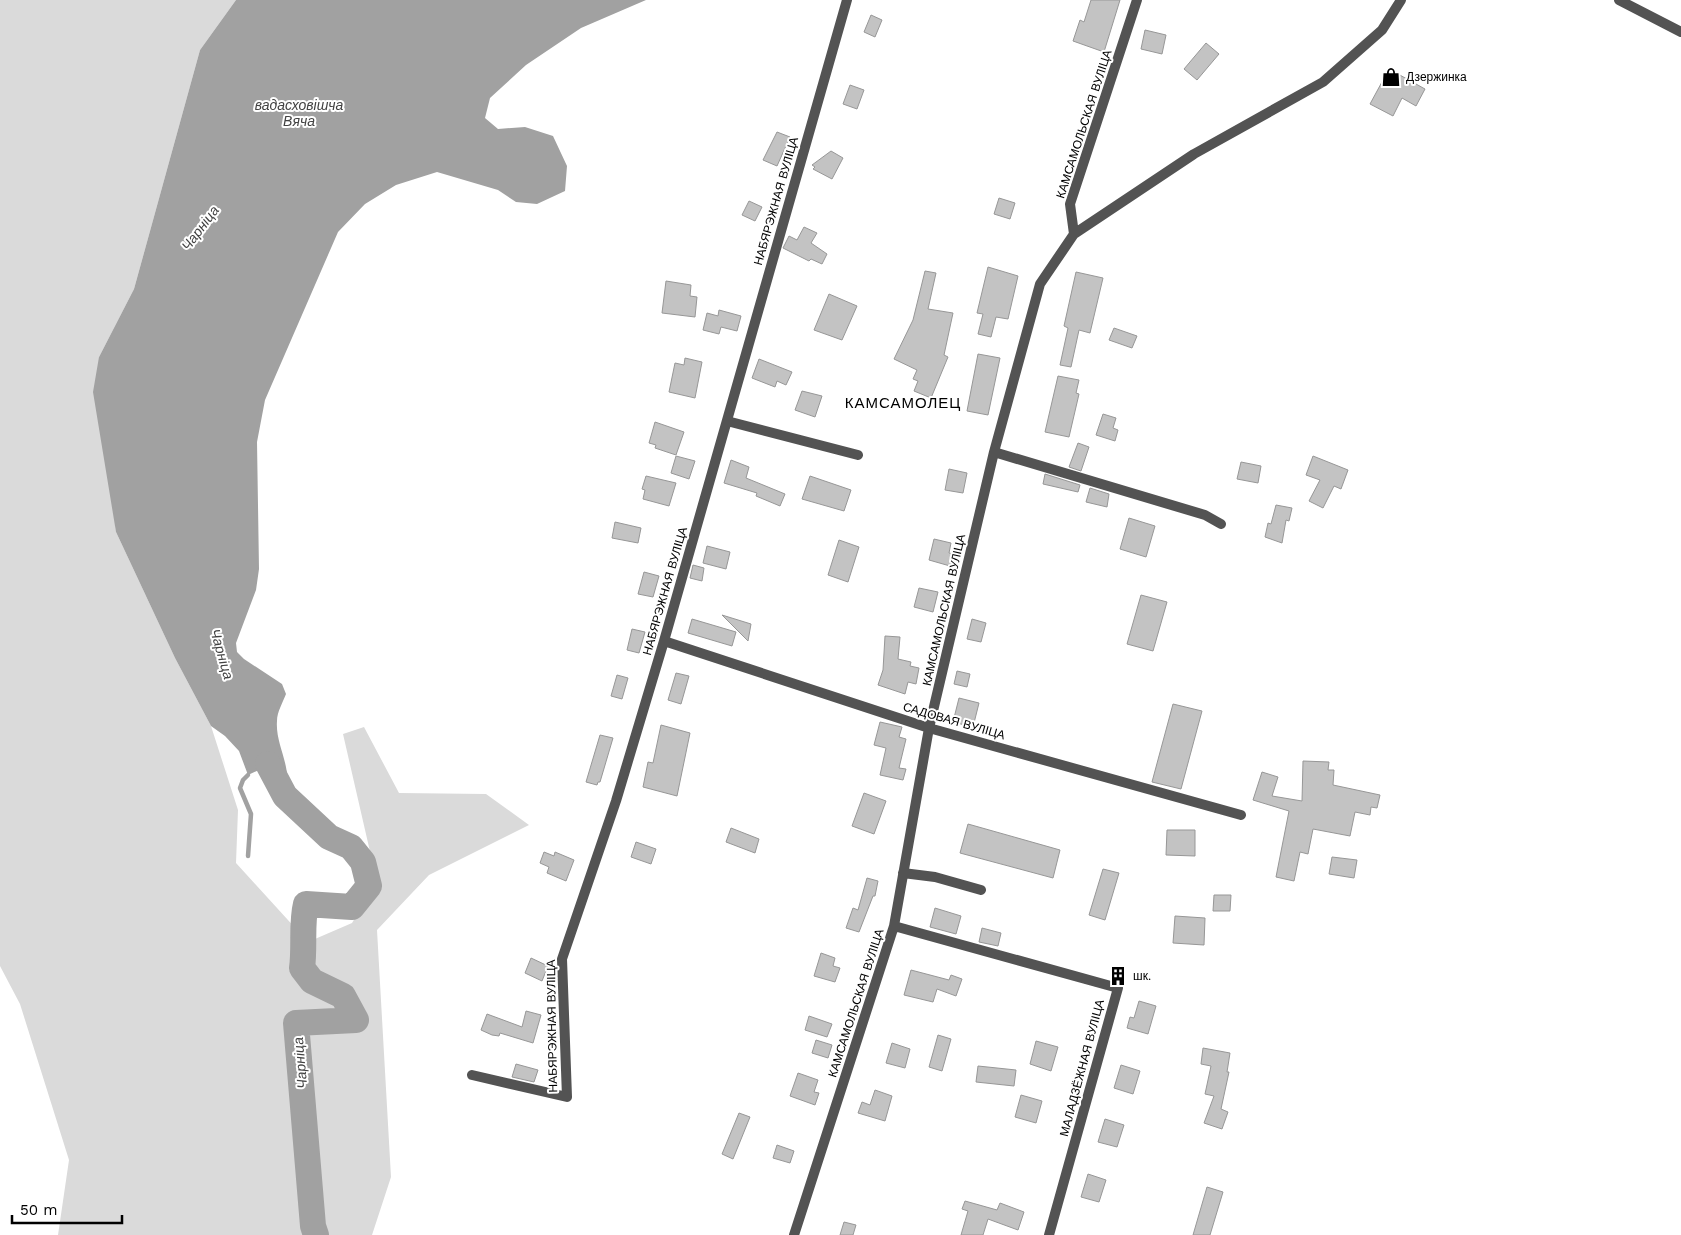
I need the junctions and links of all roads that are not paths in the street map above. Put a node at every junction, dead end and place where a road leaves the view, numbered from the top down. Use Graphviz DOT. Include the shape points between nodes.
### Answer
graph roads {
  1 [pos="847,0"];
  2 [pos="1137,0"];
  3 [pos="1401,0"];
  4 [pos="1619,0"];
  5 [pos="1681,32"];
  6 [pos="1074,234"];
  7 [pos="726,421"];
  8 [pos="994,452"];
  9 [pos="858,455"];
  10 [pos="1221,524"];
  11 [pos="664,641"];
  12 [pos="929,728"];
  13 [pos="1241,815"];
  14 [pos="903,873"];
  15 [pos="981,890"];
  16 [pos="894,926"];
  17 [pos="472,1076"];
  18 [pos="794,1235"];
  19 [pos="1049,1235"];
  1 -- 7 [label="street, НАБЯРЭЖНАЯ ВУЛІЦА"];
  2 -- 6 [label="street, КАМСАМОЛЬСКАЯ ВУЛІЦА" via="1070,204"];
  3 -- 6 [label="street" via="1382,30 1324,82 1194,154"];
  4 -- 5 [label="street"];
  6 -- 8 [label="street, КАМСАМОЛЬСКАЯ ВУЛІЦА" via="1040,284"];
  7 -- 9 [label="street"];
  7 -- 11 [label="street, НАБЯРЭЖНАЯ ВУЛІЦА"];
  8 -- 10 [label="street" via="1205,515"];
  8 -- 12 [label="street, КАМСАМОЛЬСКАЯ ВУЛІЦА"];
  11 -- 12 [label="street, САДОВАЯ ВУЛІЦА"];
  11 -- 17 [label="street, НАБЯРЭЖНАЯ ВУЛІЦА" via="616,801 562,959 567,1097"];
  12 -- 13 [label="street, САДОВАЯ ВУЛІЦА"];
  12 -- 14 [label="street, КАМСАМОЛЬСКАЯ ВУЛІЦА"];
  14 -- 15 [label="street" via="935,877"];
  14 -- 16 [label="street, КАМСАМОЛЬСКАЯ ВУЛІЦА"];
  16 -- 18 [label="street, КАМСАМОЛЬСКАЯ ВУЛІЦА"];
  16 -- 19 [label="street, МАЛАДЗЁЖНАЯ ВУЛІЦА" via="1118,988"];
}
